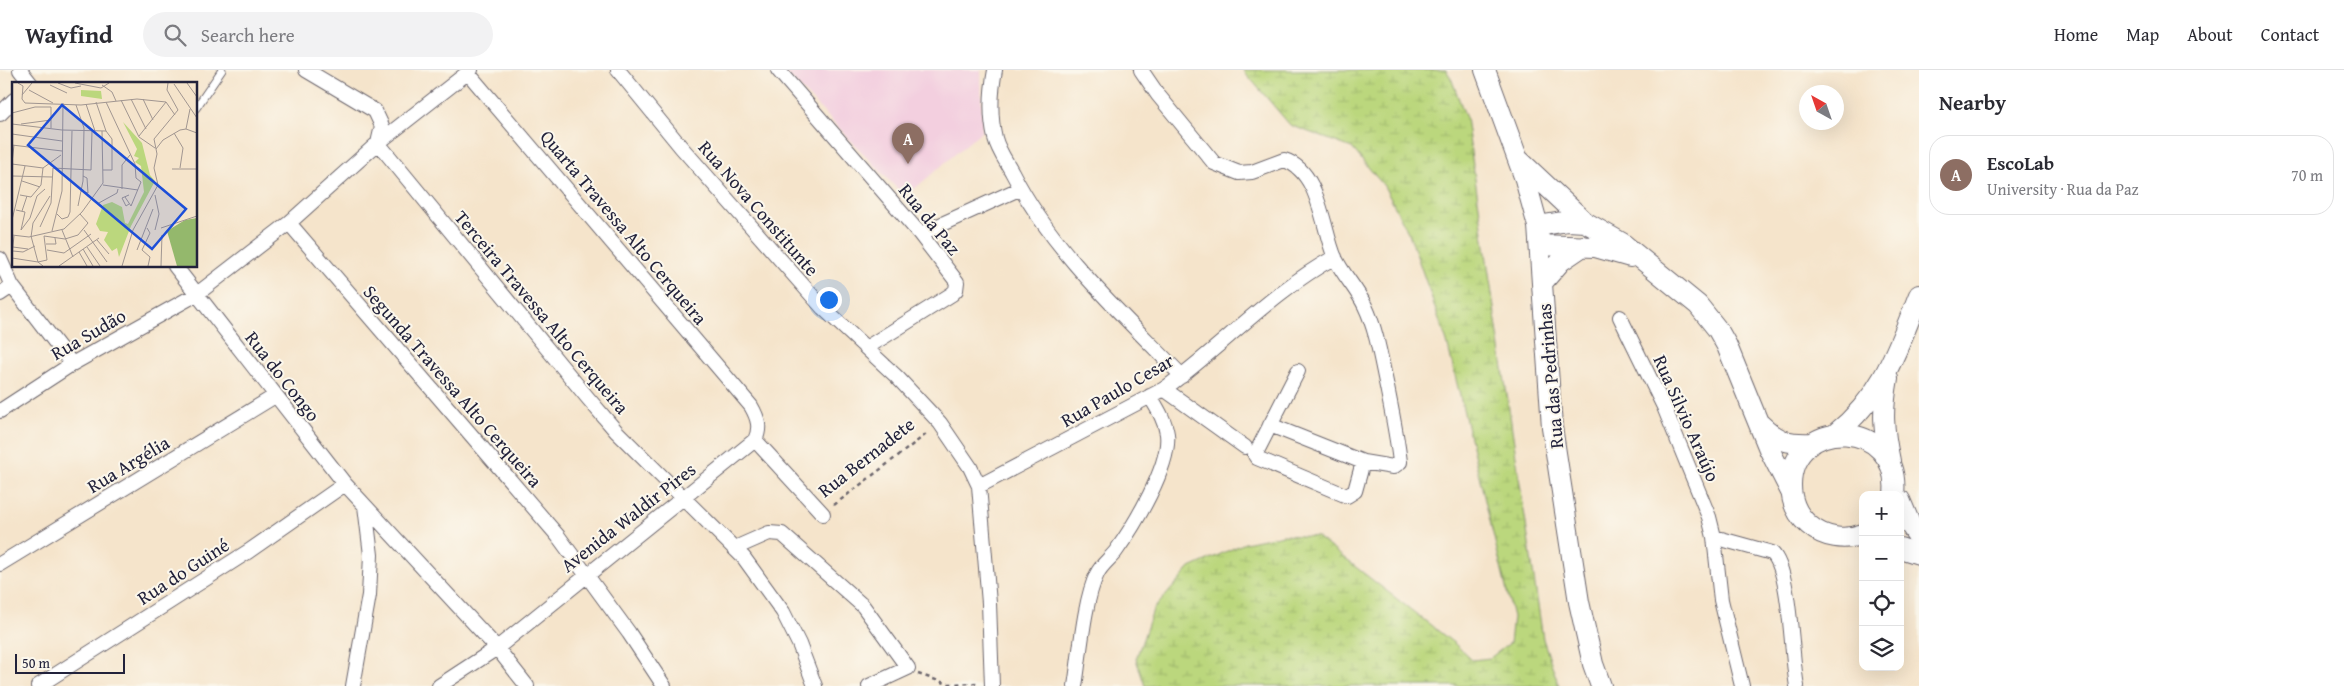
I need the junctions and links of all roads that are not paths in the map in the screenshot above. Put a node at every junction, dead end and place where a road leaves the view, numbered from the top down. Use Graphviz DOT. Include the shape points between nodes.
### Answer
graph roads {
  1 [pos="20,70"];
  2 [pos="222,70"];
  3 [pos="306,70"];
  4 [pos="618,70"];
  5 [pos="778,70"];
  6 [pos="995,70"];
  7 [pos="1141,70"];
  8 [pos="1485,70"];
  9 [pos="469,71"];
  10 [pos="29,82"];
  11 [pos="12,102"];
  12 [pos="198,105"];
  13 [pos="0,114"];
  14 [pos="378,144"];
  15 [pos="1518,159"];
  16 [pos="1019,188"];
  17 [pos="1585,222"];
  18 [pos="289,223"];
  19 [pos="920,234"];
  20 [pos="1539,235"];
  21 [pos="1583,246"];
  22 [pos="1335,257"];
  23 [pos="0,259"];
  24 [pos="1648,265"];
  25 [pos="177,268"];
  26 [pos="1542,283"];
  27 [pos="12,286"];
  28 [pos="0,294"];
  29 [pos="197,294"];
  30 [pos="1919,295"];
  31 [pos="1620,317"];
  32 [pos="866,348"];
  33 [pos="72,364"];
  34 [pos="1890,366"];
  35 [pos="1298,371"];
  36 [pos="1182,376"];
  37 [pos="1164,388"];
  38 [pos="275,396"];
  39 [pos="1150,396"];
  40 [pos="0,411"];
  41 [pos="1760,424"];
  42 [pos="1270,425"];
  43 [pos="1835,434"];
  44 [pos="755,440"];
  45 [pos="1813,443"];
  46 [pos="1250,451"];
  47 [pos="1363,462"];
  48 [pos="1890,464"];
  49 [pos="345,484"];
  50 [pos="979,486"];
  51 [pos="1896,491"];
  52 [pos="1791,492"];
  53 [pos="683,498"];
  54 [pos="365,506"];
  55 [pos="1904,510"];
  56 [pos="823,514"];
  57 [pos="1714,537"];
  58 [pos="1858,537"];
  59 [pos="1919,538"];
  60 [pos="735,548"];
  61 [pos="1904,549"];
  62 [pos="1919,554"];
  63 [pos="0,564"];
  64 [pos="586,574"];
  65 [pos="497,648"];
  66 [pos="992,685"];
  67 [pos="38,686"];
  68 [pos="353,686"];
  69 [pos="439,686"];
  70 [pos="527,686"];
  71 [pos="664,686"];
  72 [pos="815,686"];
  73 [pos="869,686"];
  74 [pos="1075,686"];
  75 [pos="1600,686"];
  76 [pos="1742,686"];
  77 [pos="1797,686"];
  1 -- 10 [label="street"];
  2 -- 12 [label="lane"];
  3 -- 14 [label="street" via="375,111 382,126"];
  4 -- 32 [label="street, Rua Nova Constitunte" via="681,147 818,302"];
  5 -- 19 [label="street, Rua da Paz"];
  6 -- 16 [label="street" via="992,87 994,135"];
  7 -- 22 [label="street" via="1187,133 1214,162 1239,173 1252,172 1284,160 1298,165 1315,196"];
  8 -- 15 [label="main road, Rua das Pedrinhas"];
  9 -- 14 [label="street, Rua Sudão"];
  9 -- 44 [label="street, Quarta Travessa Alto Cerqueira" via="752,406 759,428"];
  11 -- 13 [label="street"];
  14 -- 18 [label="street, Rua Sudão"];
  14 -- 53 [label="street, Terceira Travessa Alto Cerqueira" via="616,431"];
  15 -- 17 [label="main road"];
  15 -- 20 [label="main road, Rua das Pedrinhas"];
  16 -- 19 [label="street"];
  16 -- 36 [label="street" via="1056,242"];
  17 -- 20 [label="main road" via="1568,221"];
  17 -- 24 [label="main road" via="1622,243"];
  18 -- 29 [label="street, Rua Sudão"];
  18 -- 64 [label="street, Segunda Travessa Alto Cerqueira" via="558,536"];
  19 -- 32 [label="street, Rua da Paz" via="957,282 956,290"];
  20 -- 21 [label="main road"];
  20 -- 26 [label="main road, Rua das Pedrinhas"];
  21 -- 24 [label="main road" via="1613,251"];
  21 -- 26 [label="main road" via="1561,261"];
  22 -- 36 [label="street, Rua Paulo Cesar" via="1283,290"];
  22 -- 47 [label="street" via="1369,316 1397,434 1400,462 1393,467"];
  23 -- 27 [label="street"];
  24 -- 41 [label="main road" via="1693,300 1718,330"];
  25 -- 29 [label="street, Rua do Congo"];
  26 -- 75 [label="main road, Rua das Pedrinhas" via="1552,427 1579,602"];
  27 -- 28 [label="street"];
  27 -- 33 [label="street"];
  29 -- 33 [label="street, Rua Sudão"];
  29 -- 38 [label="street, Rua do Congo"];
  30 -- 34 [label="main road"];
  31 -- 57 [label="street, Rua Silvio Araújo" via="1664,407 1709,517"];
  32 -- 50 [label="street, Rua Nova Constitunte" via="940,423"];
  33 -- 40 [label="street, Rua Sudão"];
  34 -- 43 [label="main road" via="1868,403"];
  34 -- 48 [label="main road" via="1882,411"];
  35 -- 42 [label="street"];
  36 -- 37 [label="street, Rua Paulo Cesar"];
  37 -- 39 [label="street, Rua Paulo Cesar"];
  37 -- 46 [label="street"];
  38 -- 49 [label="street, Rua do Congo"];
  38 -- 63 [label="street, Rua Argélia"];
  39 -- 50 [label="street, Rua Paulo Cesar"];
  39 -- 74 [label="street" via="1162,416 1168,448 1135,522 1097,573 1089,599"];
  41 -- 45 [label="main road" via="1782,441"];
  41 -- 52 [label="main road"];
  42 -- 46 [label="street"];
  42 -- 47 [label="street"];
  43 -- 45 [label="main road"];
  43 -- 48 [label="main road" via="1863,437 1879,448"];
  44 -- 53 [label="street, Avenida Waldir Pires"];
  44 -- 56 [label="street, Rua Bernadete"];
  45 -- 52 [label="main road" via="1796,464"];
  46 -- 47 [label="street" via="1260,460 1347,496 1355,491"];
  48 -- 51 [label="main road"];
  49 -- 54 [label="street, Rua do Congo"];
  49 -- 67 [label="street, Rua do Guiné" via="249,552"];
  50 -- 66 [label="street, Rua Nova Constitunte"];
  52 -- 58 [label="main road" via="1797,512 1811,527 1830,536"];
  53 -- 60 [label="street, Terceira Travessa Alto Cerqueira"];
  53 -- 64 [label="street, Avenida Waldir Pires"];
  54 -- 65 [label="street, Rua do Congo"];
  54 -- 68 [label="street" via="370,555 369,595"];
  55 -- 59 [label="main road"];
  57 -- 76 [label="street, Rua Silvio Araújo" via="1721,600"];
  57 -- 77 [label="street" via="1772,552 1778,558"];
  60 -- 72 [label="street, Terceira Travessa Alto Cerqueira" via="783,612"];
  60 -- 73 [label="street" via="769,533 782,534 863,606 908,668"];
  61 -- 62 [label="main road"];
  64 -- 65 [label="street, Avenida Waldir Pires"];
  64 -- 71 [label="street, Segunda Travessa Alto Cerqueira"];
  65 -- 69 [label="street, Avenida Waldir Pires"];
  65 -- 70 [label="street, Rua do Congo"];
}
